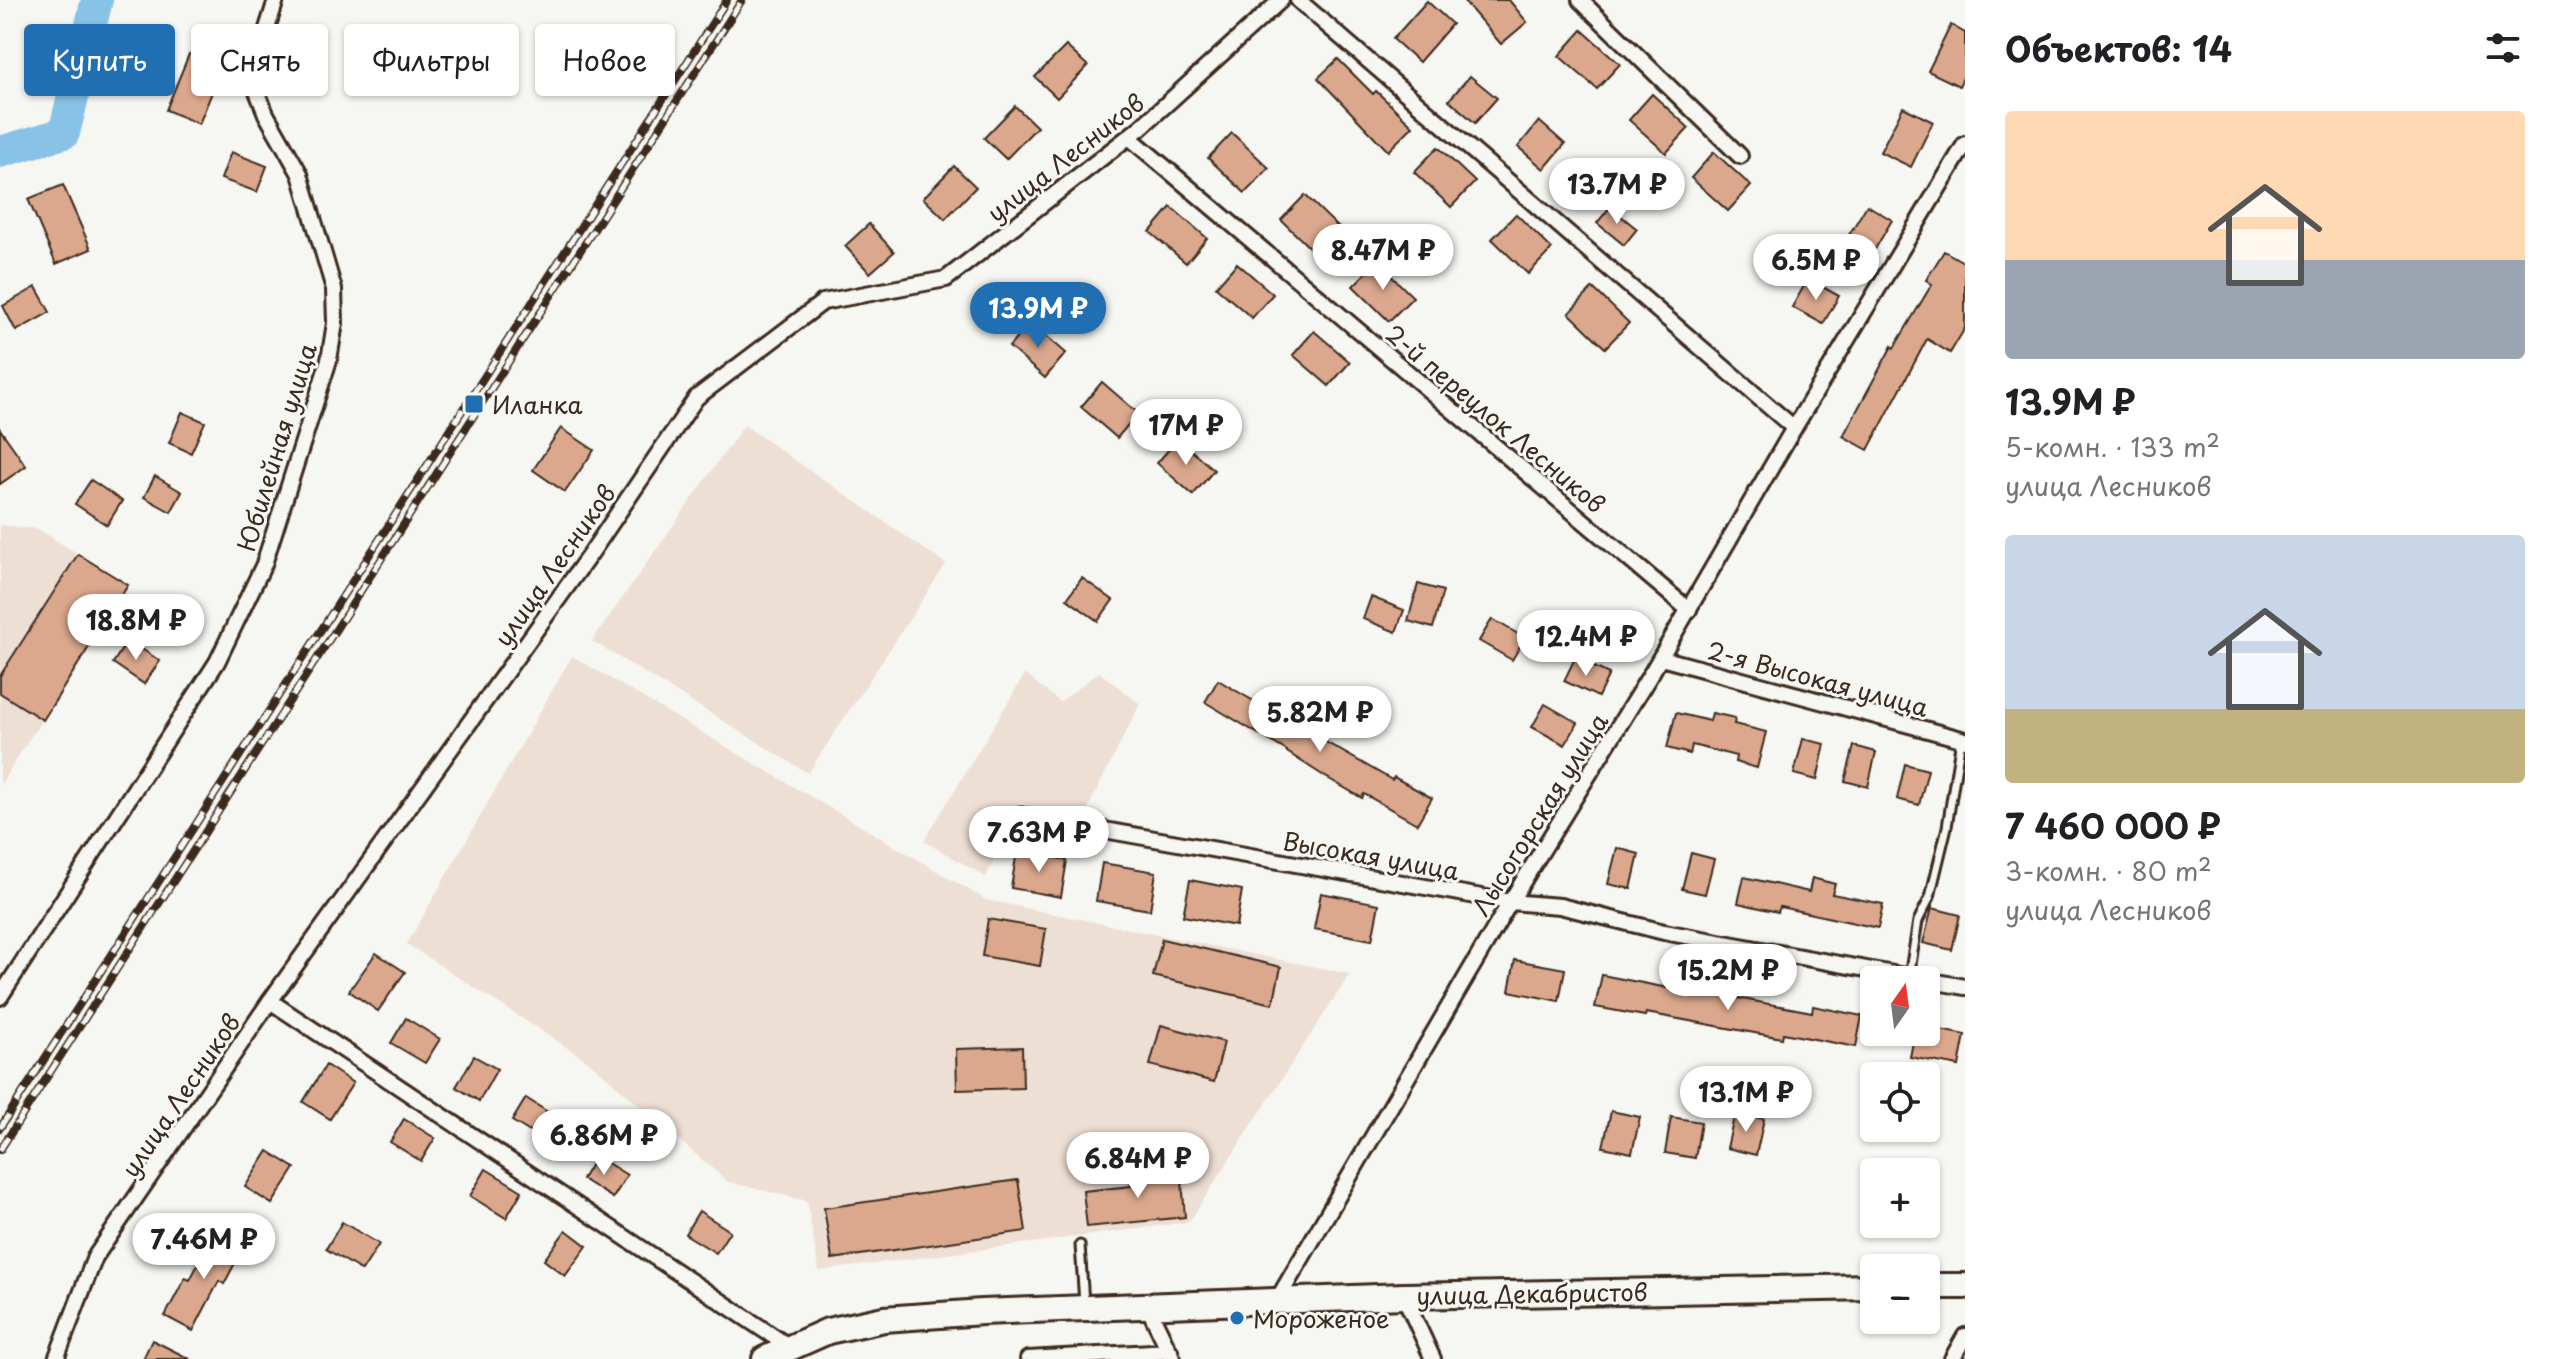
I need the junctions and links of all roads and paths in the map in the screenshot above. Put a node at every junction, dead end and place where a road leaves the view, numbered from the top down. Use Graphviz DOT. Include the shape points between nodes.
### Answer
graph roads {
  1 [pos="276,0"];
  2 [pos="1281,0"];
  3 [pos="1298,0"];
  4 [pos="1580,0"];
  5 [pos="1129,137"];
  6 [pos="1965,144"];
  7 [pos="1740,156"];
  8 [pos="1794,428"];
  9 [pos="1689,610"];
  10 [pos="1661,658"];
  11 [pos="1963,740"];
  12 [pos="1018,839"];
  13 [pos="1510,902"];
  14 [pos="1911,966"];
  15 [pos="1860,968"];
  16 [pos="1940,983"];
  17 [pos="1965,987"];
  18 [pos="0,997"];
  19 [pos="270,1001"];
  20 [pos="1080,1245"];
  21 [pos="1940,1286"];
  22 [pos="1965,1286"];
  23 [pos="1860,1287"];
  24 [pos="1404,1296"];
  25 [pos="1276,1302"];
  26 [pos="1147,1305"];
  27 [pos="1085,1308"];
  28 [pos="1965,1336"];
  29 [pos="791,1348"];
  30 [pos="1172,1355"];
  31 [pos="56,1359"];
  32 [pos="765,1359"];
  33 [pos="1028,1359"];
  34 [pos="1433,1359"];
  35 [pos="1952,1359"];
  1 -- 18 [label="street, Юбилейная улица" via="255,67 256,89 314,213 334,289 329,360 264,564 217,662"];
  2 -- 5 [label="street, улица Лесников"];
  3 -- 8 [label="street"];
  4 -- 7 [label="street"];
  5 -- 9 [label="street, 2-й переулок Лесников"];
  5 -- 19 [label="street, улица Лесников" via="946,279 823,302 696,398"];
  6 -- 8 [label="street, Лысогорская улица"];
  8 -- 9 [label="street, Лысогорская улица"];
  9 -- 10 [label="street, Лысогорская улица"];
  10 -- 11 [label="street, 2-я Высокая улица"];
  10 -- 13 [label="street, Лысогорская улица"];
  11 -- 14 [label="lane" via="1947,827 1930,897 1918,921"];
  12 -- 13 [label="street, Высокая улица" via="1020,815"];
  13 -- 15 [label="street, Высокая улица" via="1560,906 1664,932"];
  13 -- 25 [label="street, Лысогорская улица"];
  16 -- 17 [label="street, Высокая улица"];
  19 -- 29 [label="street"];
  19 -- 31 [label="street, улица Лесников" via="95,1257"];
  20 -- 27 [label="lane"];
  21 -- 22 [label="main road"];
  23 -- 24 [label="main road, улица Декабристов"];
  24 -- 25 [label="main road, улица Декабристов"];
  24 -- 34 [label="street"];
  25 -- 26 [label="main road, улица Декабристов"];
  26 -- 27 [label="main road, улица Декабристов"];
  26 -- 30 [label="street"];
  27 -- 29 [label="main road, улица Декабристов" via="884,1319 828,1331"];
  28 -- 35 [label="street"];
  29 -- 32 [label="main road, улица Декабристов"];
  30 -- 33 [label="street"];
}
